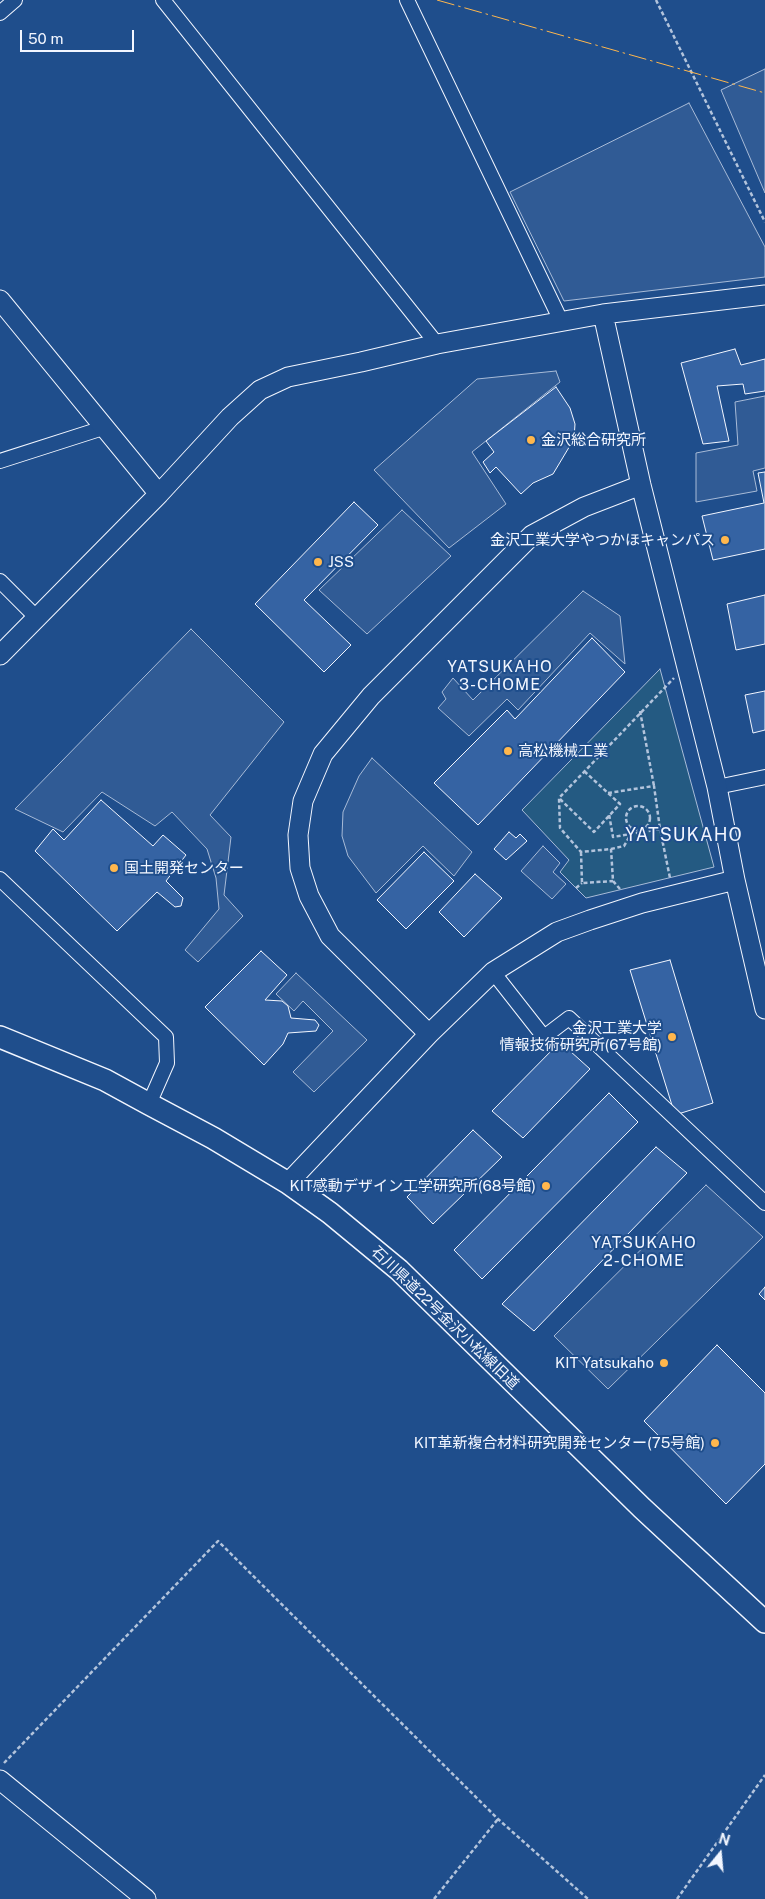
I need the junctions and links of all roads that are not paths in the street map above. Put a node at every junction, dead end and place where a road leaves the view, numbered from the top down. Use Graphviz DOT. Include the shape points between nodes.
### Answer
graph roads {
  1 [pos="15,0"];
  2 [pos="163,0"];
  3 [pos="407,0"];
  4 [pos="0,13"];
  5 [pos="765,295"];
  6 [pos="0,300"];
  7 [pos="603,314"];
  8 [pos="562,323"];
  9 [pos="437,344"];
  10 [pos="103,428"];
  11 [pos="0,461"];
  12 [pos="641,485"];
  13 [pos="159,494"];
  14 [pos="0,581"];
  15 [pos="38,619"];
  16 [pos="0,655"];
  17 [pos="765,777"];
  18 [pos="717,787"];
  19 [pos="0,879"];
  20 [pos="736,880"];
  21 [pos="493,972"];
  22 [pos="765,1008"];
  23 [pos="430,1034"];
  24 [pos="0,1037"];
  25 [pos="149,1104"];
  26 [pos="288,1183"];
  27 [pos="765,1202"];
  28 [pos="765,1622"];
  29 [pos="0,1780"];
  30 [pos="146,1899"];
  1 -- 4 [label="street"];
  2 -- 9 [label="street"];
  3 -- 8 [label="street"];
  5 -- 7 [label="street"];
  6 -- 10 [label="street"];
  7 -- 8 [label="street"];
  7 -- 12 [label="street"];
  8 -- 9 [label="street"];
  9 -- 13 [label="street" via="288,377 260,390 230,417"];
  10 -- 11 [label="street"];
  10 -- 13 [label="street"];
  12 -- 18 [label="street"];
  12 -- 23 [label="street" via="584,507 532,535 372,696 323,754 303,801 298,835 300,868 309,896 330,936"];
  13 -- 15 [label="street"];
  14 -- 15 [label="street"];
  15 -- 16 [label="street"];
  17 -- 18 [label="street"];
  18 -- 20 [label="street"];
  19 -- 25 [label="street" via="166,1038 167,1063"];
  20 -- 21 [label="street" via="642,903 557,932"];
  20 -- 22 [label="street"];
  21 -- 23 [label="street"];
  21 -- 27 [label="street" via="544,1037 569,1018"];
  23 -- 26 [label="street"];
  24 -- 25 [label="main road, 石川県道22号金沢小松線旧道" via="105,1080"];
  25 -- 26 [label="main road, 石川県道22号金沢小松線旧道"];
  26 -- 28 [label="main road, 石川県道22号金沢小松線旧道" via="399,1270 642,1508"];
  29 -- 30 [label="street"];
}
